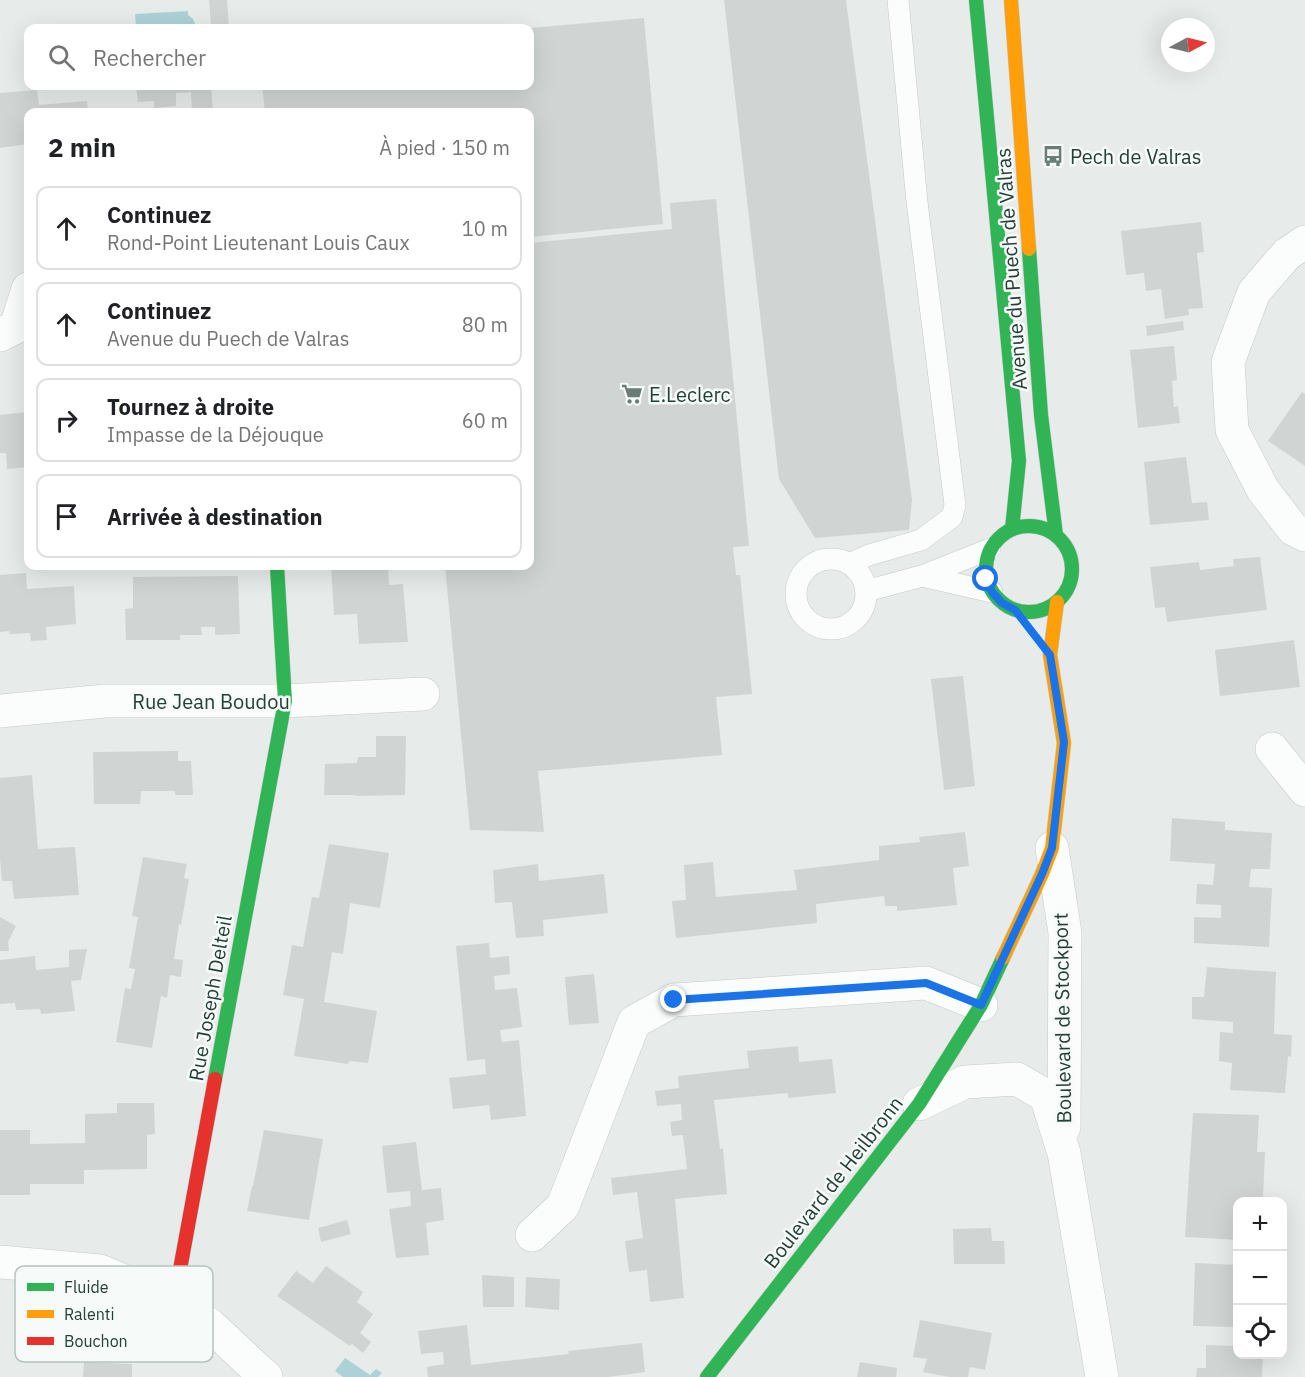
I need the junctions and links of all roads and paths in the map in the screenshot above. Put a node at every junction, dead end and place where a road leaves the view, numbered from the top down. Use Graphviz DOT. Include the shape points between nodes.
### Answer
graph roads {
  1 [pos="898,0"];
  2 [pos="976,0"];
  3 [pos="1011,0"];
  4 [pos="1305,242"];
  5 [pos="24,302"];
  6 [pos="0,335"];
  7 [pos="1012,529"];
  8 [pos="1056,535"];
  9 [pos="1305,535"];
  10 [pos="990,549"];
  11 [pos="849,564"];
  12 [pos="278,570"];
  13 [pos="922,576"];
  14 [pos="866,591"];
  15 [pos="992,592"];
  16 [pos="1057,602"];
  17 [pos="1015,610"];
  18 [pos="1050,655"];
  19 [pos="423,694"];
  20 [pos="285,701"];
  21 [pos="0,711"];
  22 [pos="1272,749"];
  23 [pos="1305,790"];
  24 [pos="1052,848"];
  25 [pos="981,1005"];
  26 [pos="919,1104"];
  27 [pos="1064,1153"];
  28 [pos="532,1235"];
  29 [pos="0,1262"];
  30 [pos="44,1266"];
  31 [pos="181,1266"];
  32 [pos="213,1328"];
  33 [pos="266,1377"];
  34 [pos="707,1377"];
  35 [pos="1101,1377"];
  1 -- 11 [label="lane" via="916,202 955,505 952,517 921,540"];
  2 -- 7 [label="street, Avenue du Puech de Valras" via="1019,461"];
  3 -- 8 [label="street, Avenue du Puech de Valras" via="1041,416"];
  4 -- 9 [label="street" via="1287,254 1254,292 1228,362 1232,430 1263,490 1293,529"];
  5 -- 6 [label="street" via="16,327"];
  7 -- 8 [label="street" via="1035,526"];
  7 -- 10 [label="street"];
  8 -- 16 [label="street" via="1070,554 1072,568 1067,590"];
  10 -- 13 [label="lane"];
  10 -- 15 [label="street" via="986,579"];
  11 -- 14 [label="lane" via="859,572"];
  11 -- 14 [label="lane" via="836,559 810,566 796,590 797,604 804,616 814,625 841,628 862,612"];
  12 -- 20 [label="street, Rue Joseph Delteil"];
  13 -- 14 [label="lane"];
  13 -- 15 [label="lane"];
  15 -- 17 [label="street"];
  16 -- 17 [label="street" via="1035,612"];
  16 -- 18 [label="street"];
  17 -- 18 [label="street"];
  18 -- 24 [label="street" via="1064,742"];
  19 -- 20 [label="street, Rue Jean Boudou"];
  20 -- 21 [label="street, Rue Jean Boudou" via="105,701"];
  20 -- 31 [label="street, Rue Joseph Delteil"];
  22 -- 23 [label="street"];
  24 -- 25 [label="street"];
  24 -- 27 [label="street, Boulevard de Stockport" via="1065,933"];
  25 -- 26 [label="street, Boulevard de Heilbronn"];
  25 -- 28 [label="street" via="926,983 674,1000 634,1022 562,1206"];
  26 -- 27 [label="street, Boulevard de Stockport" via="965,1082 1017,1079 1046,1096"];
  26 -- 34 [label="street, Boulevard de Heilbronn"];
  27 -- 35 [label="street, Boulevard de Stockport"];
  29 -- 30 [label="street"];
  32 -- 33 [label="street"];
}
